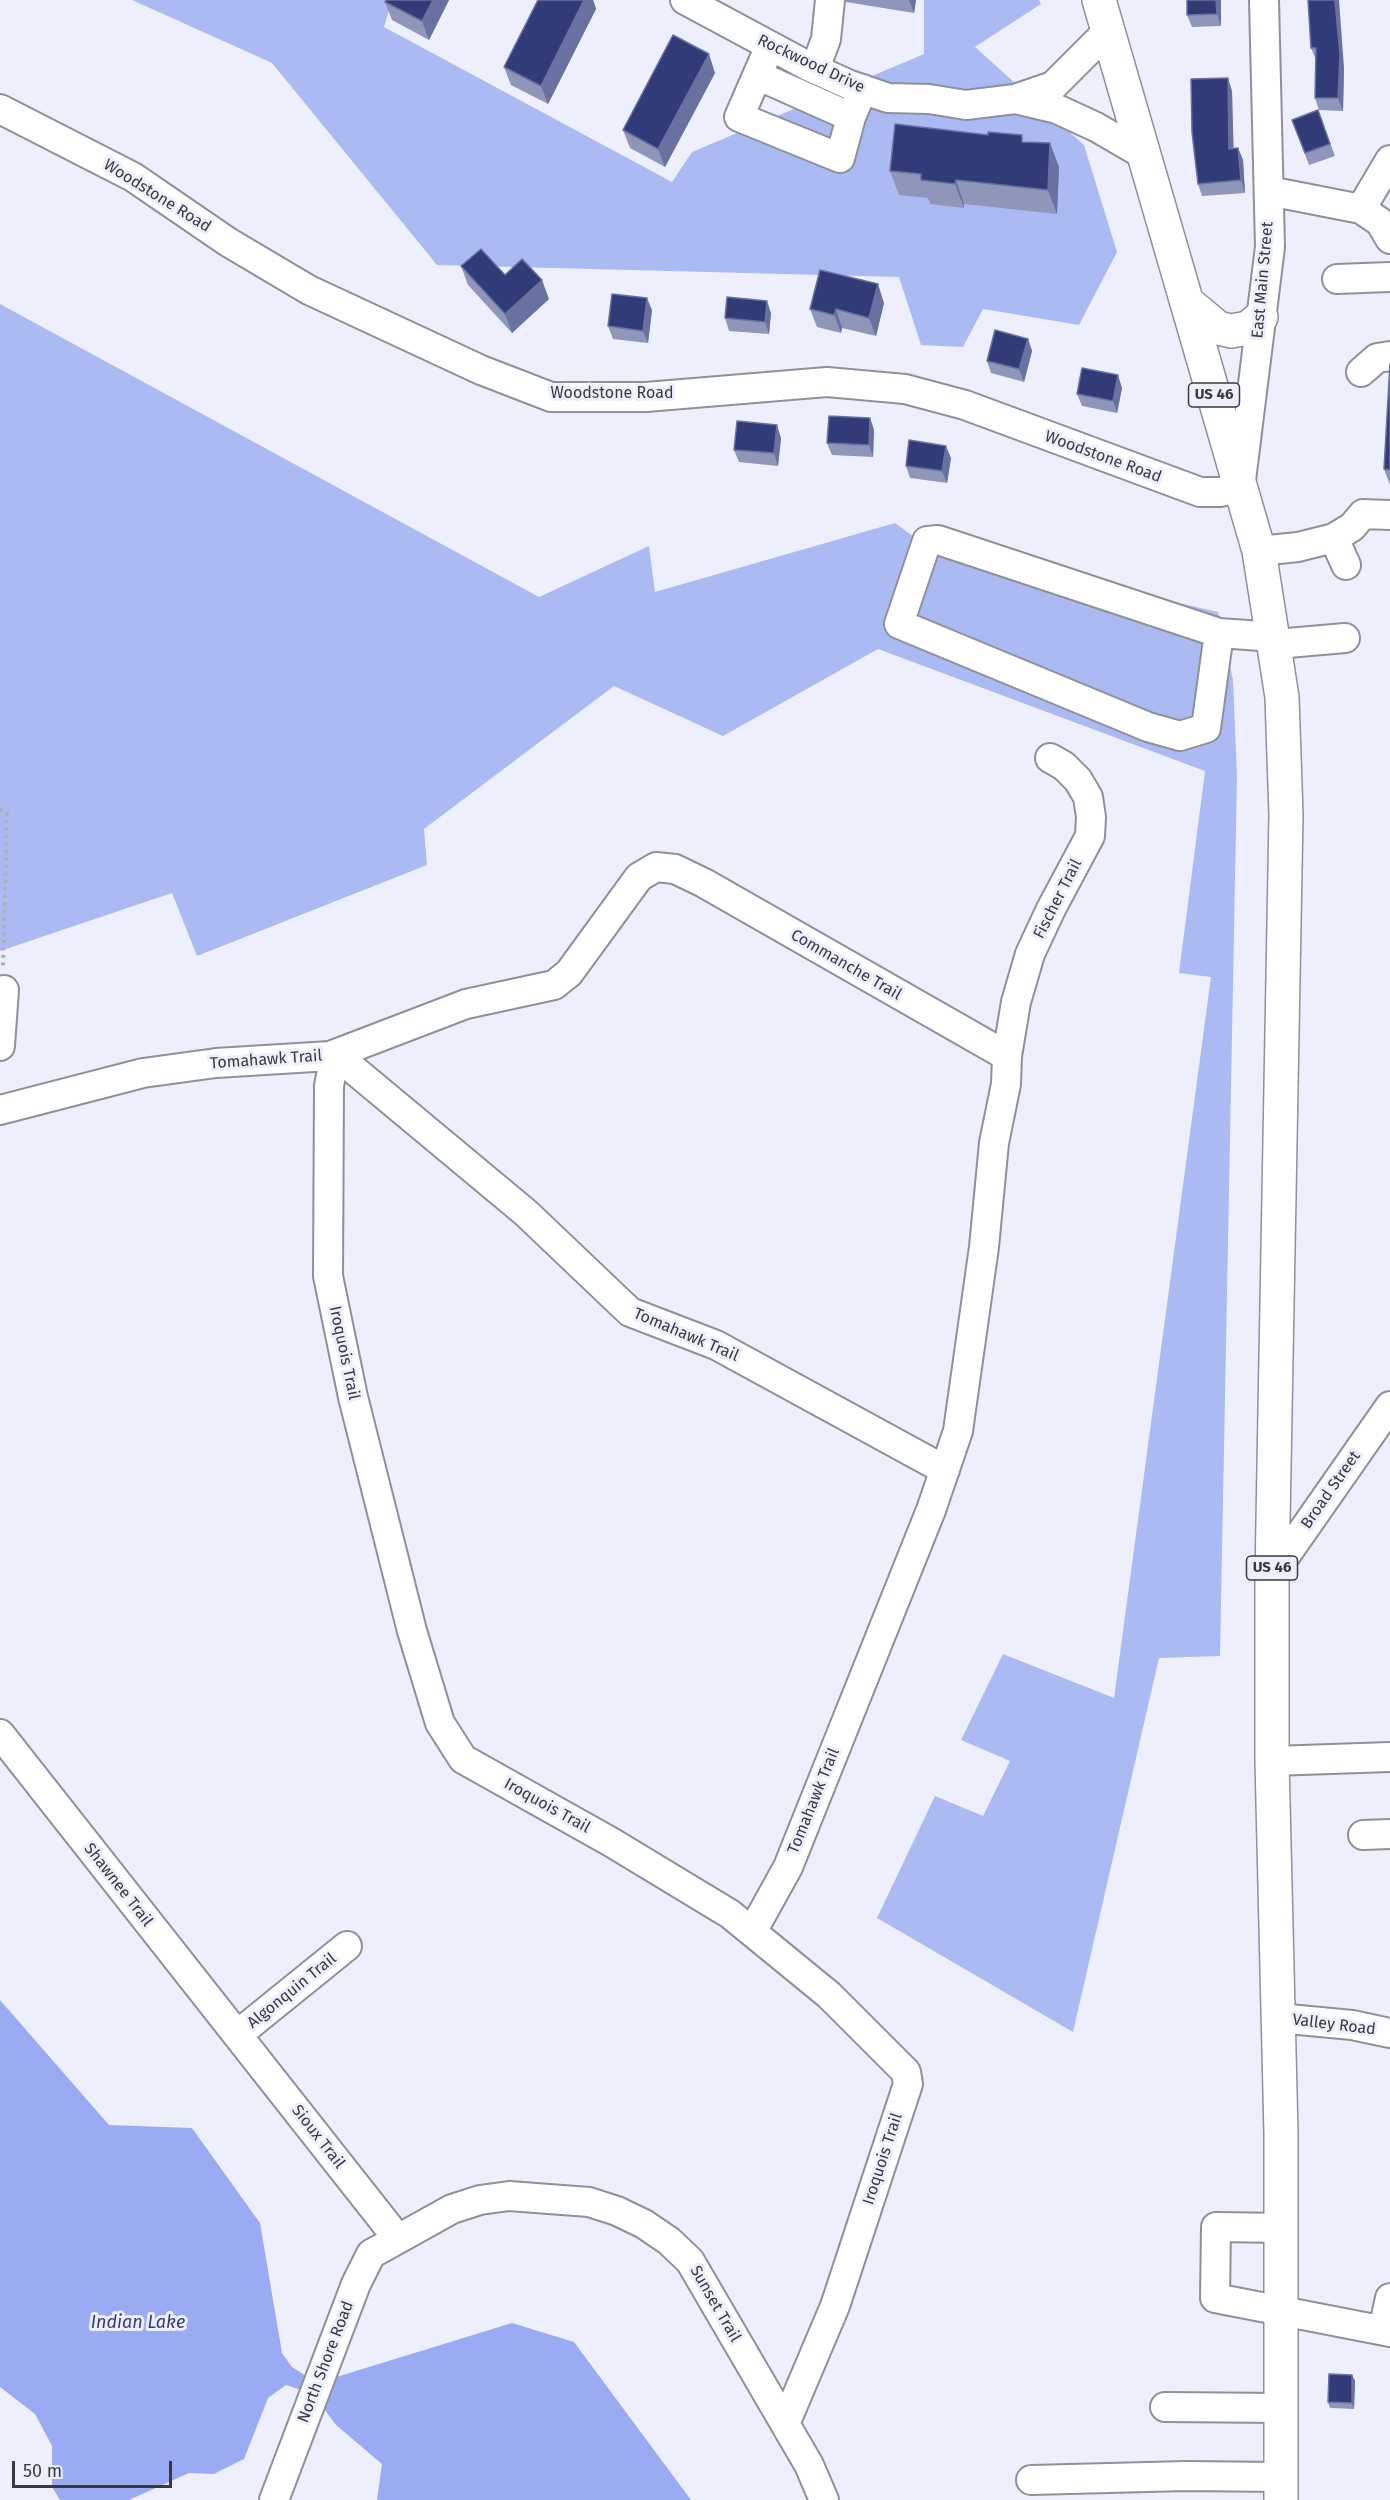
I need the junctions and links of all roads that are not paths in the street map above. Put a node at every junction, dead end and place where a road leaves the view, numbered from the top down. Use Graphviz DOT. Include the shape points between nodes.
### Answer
graph roads {
  1 [pos="686,0"];
  2 [pos="830,0"];
  3 [pos="1099,0"];
  4 [pos="1264,0"];
  5 [pos="1108,31"];
  6 [pos="770,46"];
  7 [pos="815,69"];
  8 [pos="759,76"];
  9 [pos="863,89"];
  10 [pos="1015,99"];
  11 [pos="0,110"];
  12 [pos="851,117"];
  13 [pos="1146,156"];
  14 [pos="1390,160"];
  15 [pos="1269,191"];
  16 [pos="1361,209"];
  17 [pos="1390,239"];
  18 [pos="1390,277"];
  19 [pos="1337,279"];
  20 [pos="1188,303"];
  21 [pos="1261,317"];
  22 [pos="1390,356"];
  23 [pos="1361,372"];
  24 [pos="1240,488"];
  25 [pos="1390,515"];
  26 [pos="1334,538"];
  27 [pos="1259,551"];
  28 [pos="1346,565"];
  29 [pos="1219,633"];
  30 [pos="1345,638"];
  31 [pos="1275,641"];
  32 [pos="1050,758"];
  33 [pos="4,990"];
  34 [pos="0,1046"];
  35 [pos="335,1054"];
  36 [pos="1007,1056"];
  37 [pos="0,1110"];
  38 [pos="1390,1406"];
  39 [pos="945,1470"];
  40 [pos="1272,1575"];
  41 [pos="0,1734"];
  42 [pos="1390,1757"];
  43 [pos="1272,1761"];
  44 [pos="752,1932"];
  45 [pos="347,1946"];
  46 [pos="1278,2018"];
  47 [pos="1390,2032"];
  48 [pos="237,2035"];
  49 [pos="1282,2228"];
  50 [pos="398,2239"];
  51 [pos="1390,2298"];
  52 [pos="1282,2310"];
  53 [pos="1386,2331"];
  54 [pos="1165,2407"];
  55 [pos="1282,2408"];
  56 [pos="785,2424"];
  57 [pos="1031,2481"];
  58 [pos="1281,2489"];
  59 [pos="274,2500"];
  60 [pos="824,2500"];
  1 -- 6 [label="street, Rockwood Drive"];
  2 -- 7 [label="street" via="826,39"];
  3 -- 5 [label="main road, US 46"];
  4 -- 15 [label="street, East Main Street"];
  5 -- 10 [label="street, Rockwood Drive" via="1053,86"];
  5 -- 13 [label="main road, US 46"];
  6 -- 7 [label="street, Rockwood Drive"];
  6 -- 8 [label="street"];
  7 -- 9 [label="street, Rockwood Drive"];
  8 -- 12 [label="street"];
  8 -- 12 [label="street" via="739,117 840,158"];
  9 -- 10 [label="street, Rockwood Drive" via="888,98 966,105"];
  9 -- 12 [label="street"];
  10 -- 13 [label="street, Rockwood Drive" via="1057,109 1096,126"];
  11 -- 24 [label="street, Woodstone Road" via="133,177 228,242 309,290 481,370 551,397 646,397 827,382 904,389 965,405 1200,492"];
  13 -- 20 [label="main road, US 46"];
  14 -- 16 [label="street"];
  15 -- 16 [label="street"];
  15 -- 21 [label="street, East Main Street" via="1270,247"];
  16 -- 17 [label="street" via="1380,222"];
  18 -- 19 [label="street"];
  20 -- 21 [label="main road" via="1218,328 1231,331 1248,328"];
  20 -- 24 [label="main road, US 46"];
  21 -- 24 [label="street, East Main Street"];
  22 -- 23 [label="street" via="1377,358"];
  24 -- 27 [label="main road, US 46"];
  25 -- 26 [label="street" via="1363,514 1352,527"];
  26 -- 27 [label="street"];
  26 -- 28 [label="street"];
  27 -- 31 [label="main road, US 46"];
  29 -- 29 [label="street" via="1206,728 1180,736 1148,727 899,624 927,541 938,540"];
  29 -- 31 [label="street"];
  30 -- 31 [label="street"];
  31 -- 40 [label="main road, US 46" via="1282,697 1286,815"];
  32 -- 36 [label="street, Fischer Trail" via="1078,780 1088,797 1090,836 1030,954 1016,1002"];
  33 -- 34 [label="street"];
  35 -- 36 [label="street, Commanche Trail" via="466,1004 554,985 569,973 639,877 666,866 704,883"];
  35 -- 37 [label="street, Tomahawk Trail" via="143,1073"];
  35 -- 39 [label="street, Tomahawk Trail" via="526,1213 630,1312 716,1345"];
  35 -- 44 [label="street, Iroquois Trail" via="328,1086 328,1276 353,1397 409,1620 440,1723 463,1759 621,1848 730,1914"];
  36 -- 39 [label="street" via="968,1370 958,1431"];
  38 -- 40 [label="street, Broad Street"];
  39 -- 44 [label="street, Tomahawk Trail" via="788,1867"];
  40 -- 43 [label="main road, US 46"];
  41 -- 48 [label="street, Shawnee Trail"];
  42 -- 43 [label="street"];
  43 -- 46 [label="main road, US 46"];
  44 -- 56 [label="street, Iroquois Trail" via="829,1995 906,2072 908,2084 835,2306"];
  45 -- 48 [label="street, Algonquin Trail"];
  46 -- 47 [label="street, Valley Road"];
  46 -- 49 [label="main road, US 46"];
  48 -- 50 [label="street, Sioux Trail"];
  49 -- 52 [label="main road, US 46"];
  49 -- 52 [label="street" via="1216,2228 1215,2298"];
  50 -- 56 [label="street, Sunset Trail" via="452,2209 509,2196 589,2202 617,2211 669,2241 690,2261"];
  50 -- 59 [label="street, North Shore Road" via="371,2254 356,2284"];
  51 -- 53 [label="street"];
  52 -- 53 [label="street"];
  52 -- 55 [label="main road, US 46"];
  54 -- 55 [label="street"];
  55 -- 58 [label="main road, US 46"];
  56 -- 60 [label="street, Sunset Trail"];
  57 -- 58 [label="street" via="1186,2476"];
}
